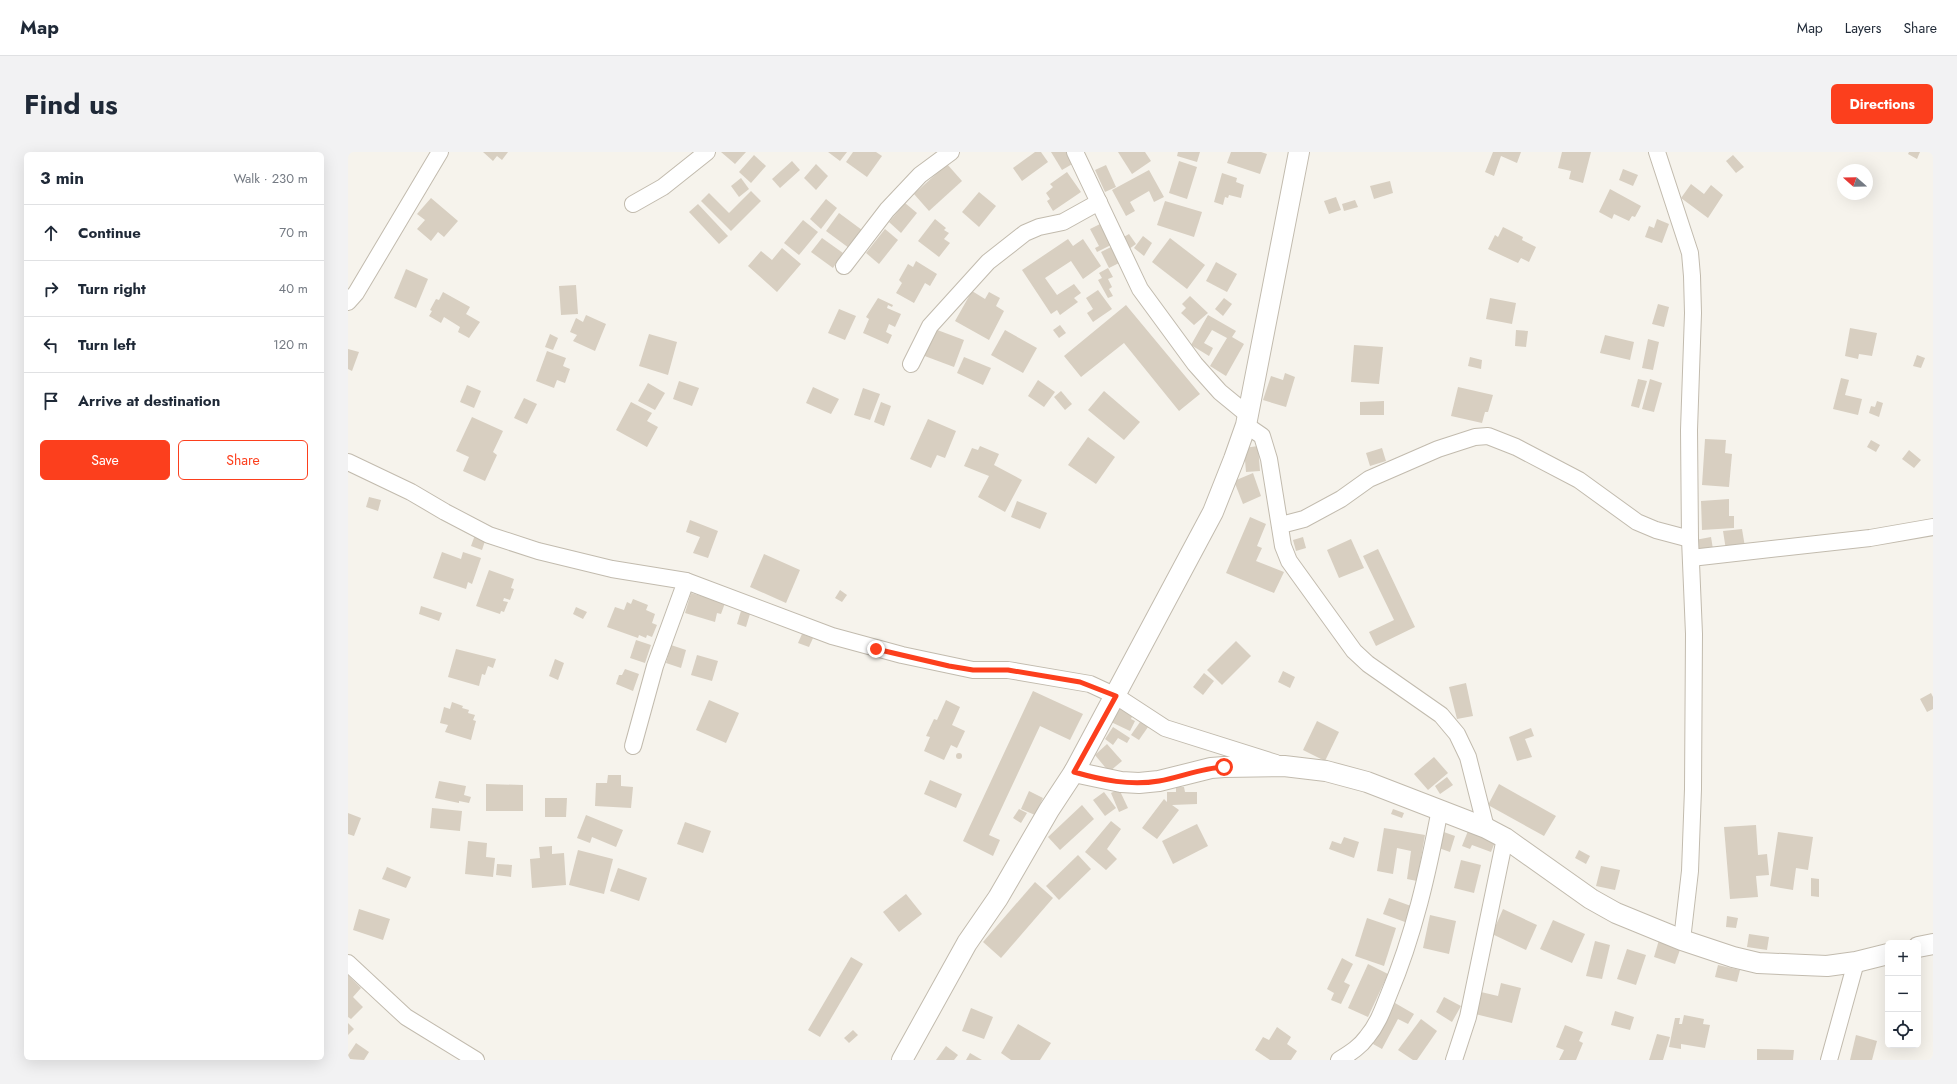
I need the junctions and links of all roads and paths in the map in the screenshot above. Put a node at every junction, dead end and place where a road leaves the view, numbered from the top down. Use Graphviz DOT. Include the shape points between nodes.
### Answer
graph roads {
  1 [pos="440,152"];
  2 [pos="707,152"];
  3 [pos="951,152"];
  4 [pos="1075,152"];
  5 [pos="1299,152"];
  6 [pos="1657,152"];
  7 [pos="1099,202"];
  8 [pos="633,204"];
  9 [pos="844,266"];
  10 [pos="348,302"];
  11 [pos="911,364"];
  12 [pos="1247,420"];
  13 [pos="348,462"];
  14 [pos="1281,525"];
  15 [pos="1933,527"];
  16 [pos="1690,539"];
  17 [pos="1691,558"];
  18 [pos="686,581"];
  19 [pos="1116,696"];
  20 [pos="633,746"];
  21 [pos="1284,766"];
  22 [pos="1074,772"];
  23 [pos="1440,809"];
  24 [pos="1486,828"];
  25 [pos="1505,838"];
  26 [pos="1682,940"];
  27 [pos="1933,944"];
  28 [pos="1921,946"];
  29 [pos="1885,955"];
  30 [pos="1856,962"];
  31 [pos="348,963"];
  32 [pos="476,1060"];
  33 [pos="902,1060"];
  34 [pos="1340,1060"];
  35 [pos="1454,1060"];
  36 [pos="1829,1060"];
  1 -- 10 [label="street" via="356,293"];
  2 -- 8 [label="street" via="663,187"];
  3 -- 9 [label="street" via="920,176 887,210"];
  4 -- 7 [label="street"];
  5 -- 12 [label="street"];
  6 -- 16 [label="street" via="1690,253 1692,276"];
  7 -- 11 [label="street" via="1063,222 1025,232 988,262 930,326"];
  7 -- 12 [label="street" via="1140,290 1195,364"];
  12 -- 14 [label="street" via="1262,436 1269,459"];
  12 -- 19 [label="street" via="1213,512"];
  13 -- 18 [label="street" via="411,492 489,535 538,551 612,569"];
  14 -- 16 [label="street" via="1317,513 1369,479 1438,449 1475,437 1488,436 1516,447 1579,480 1637,522"];
  14 -- 24 [label="street" via="1283,546 1289,561 1354,651 1368,664 1441,715 1457,734 1468,757"];
  15 -- 17 [label="street" via="1870,538"];
  16 -- 17 [label="street"];
  17 -- 26 [label="street" via="1694,634 1692,789 1690,872"];
  18 -- 19 [label="street" via="832,636 876,649 973,670 1008,670 1080,682"];
  18 -- 20 [label="street" via="655,666"];
  19 -- 21 [label="street" via="1166,728"];
  19 -- 22 [label="street"];
  21 -- 22 [label="street" via="1210,768 1159,781 1139,783 1106,780"];
  21 -- 23 [label="street" via="1326,771 1368,782"];
  22 -- 33 [label="street" via="998,898 967,942"];
  23 -- 24 [label="street"];
  23 -- 34 [label="street" via="1423,889 1398,972 1378,1022 1368,1037"];
  24 -- 25 [label="street"];
  25 -- 26 [label="street" via="1591,899 1616,913"];
  25 -- 35 [label="street" via="1468,1017"];
  26 -- 30 [label="street" via="1758,963 1827,966"];
  27 -- 28 [label="street"];
  29 -- 30 [label="street"];
  30 -- 36 [label="street"];
  31 -- 32 [label="street" via="406,1017"];
}
